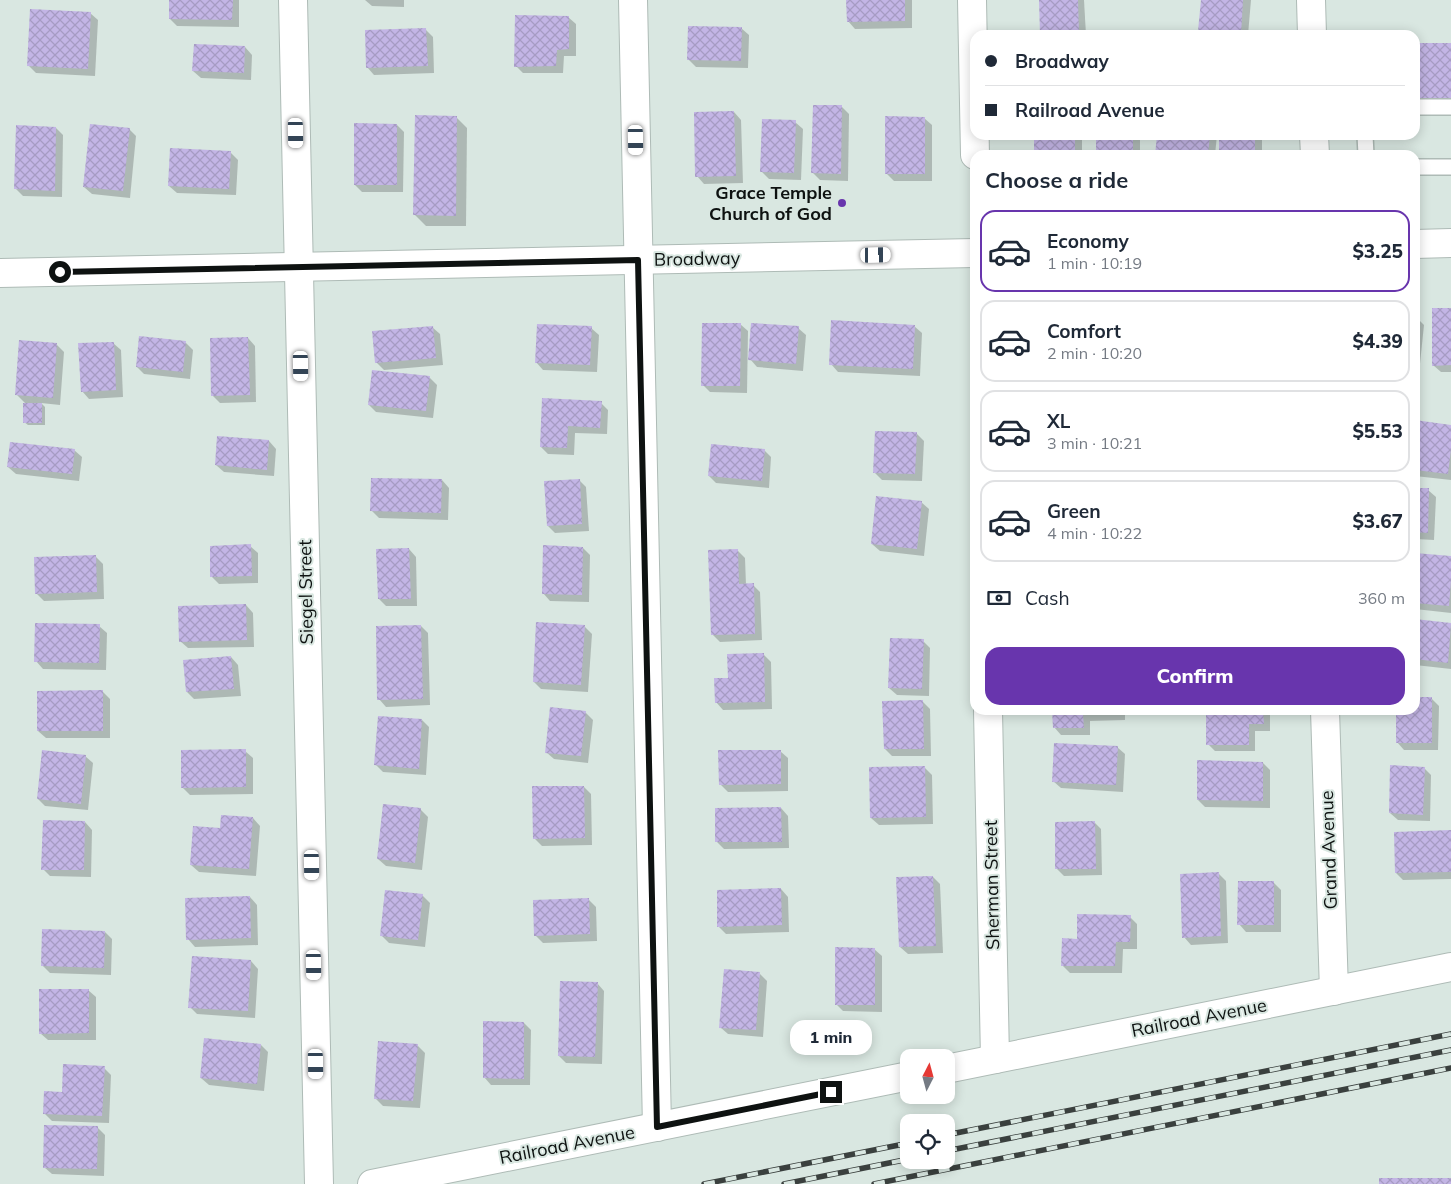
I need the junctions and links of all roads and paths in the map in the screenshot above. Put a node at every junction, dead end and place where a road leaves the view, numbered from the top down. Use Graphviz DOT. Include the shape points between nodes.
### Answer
graph roads {
  1 [pos="293,0"];
  2 [pos="633,0"];
  3 [pos="972,0"];
  4 [pos="1311,0"];
  5 [pos="973,30"];
  6 [pos="1312,30"];
  7 [pos="1451,107"];
  8 [pos="1420,108"];
  9 [pos="1420,167"];
  10 [pos="1451,168"];
  11 [pos="1451,243"];
  12 [pos="1420,244"];
  13 [pos="970,253"];
  14 [pos="638,260"];
  15 [pos="299,266"];
  16 [pos="0,273"];
  17 [pos="988,715"];
  18 [pos="1325,715"];
  19 [pos="1451,967"];
  20 [pos="1334,991"];
  21 [pos="995,1059"];
  22 [pos="955,1067"];
  23 [pos="900,1078"];
  24 [pos="657,1127"];
  25 [pos="319,1184"];
  26 [pos="372,1184"];
  1 -- 15 [label="street, Siegel Street"];
  2 -- 14 [label="street"];
  3 -- 5 [label="street"];
  4 -- 6 [label="street"];
  7 -- 8 [label="lane"];
  9 -- 10 [label="lane"];
  11 -- 12 [label="street"];
  13 -- 14 [label="street, Broadway"];
  14 -- 15 [label="street, Broadway"];
  14 -- 24 [label="street"];
  15 -- 16 [label="street, Broadway"];
  15 -- 25 [label="street, Siegel Street"];
  17 -- 21 [label="street, Sherman Street"];
  18 -- 20 [label="street, Grand Avenue"];
  19 -- 20 [label="street, Railroad Avenue"];
  20 -- 21 [label="street, Railroad Avenue"];
  21 -- 22 [label="street, Railroad Avenue"];
  23 -- 24 [label="street, Railroad Avenue"];
  24 -- 26 [label="street, Railroad Avenue"];
}
